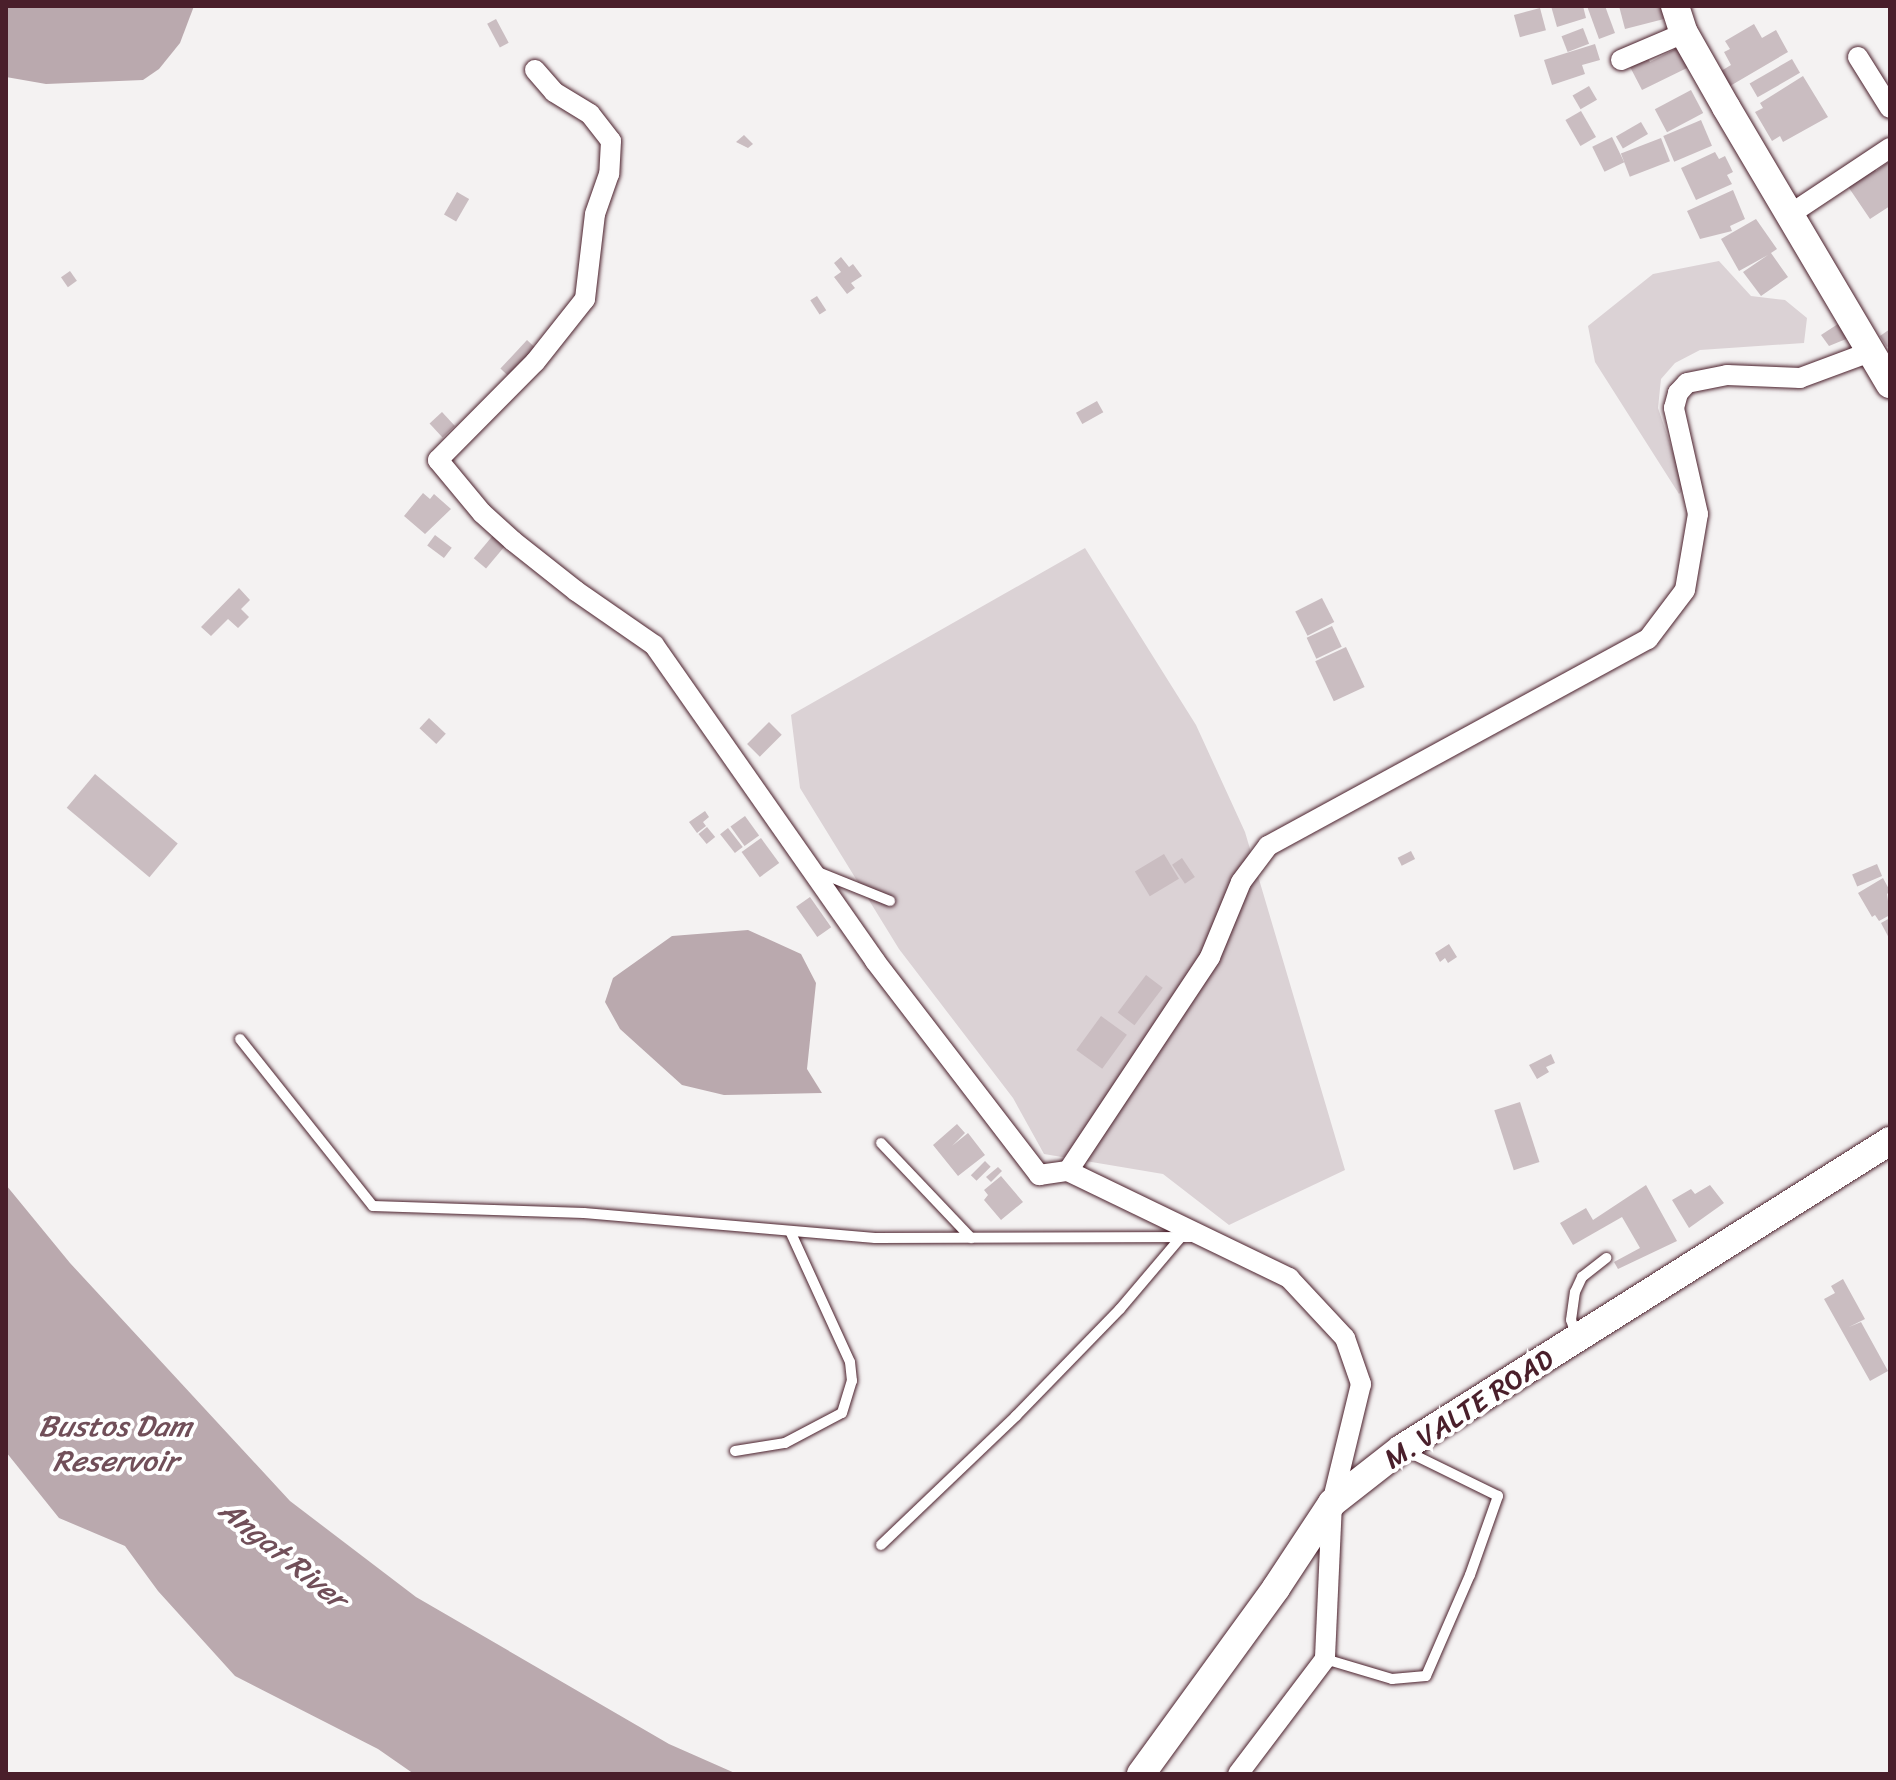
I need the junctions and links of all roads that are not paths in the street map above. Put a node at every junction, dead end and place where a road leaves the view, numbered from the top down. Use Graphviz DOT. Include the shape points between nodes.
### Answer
graph roads {
  1 [pos="1675,6"];
  2 [pos="1684,33"];
  3 [pos="1858,57"];
  4 [pos="1621,60"];
  5 [pos="535,70"];
  6 [pos="1890,108"];
  7 [pos="1890,148"];
  8 [pos="1789,215"];
  9 [pos="1870,352"];
  10 [pos="1890,384"];
  11 [pos="811,870"];
  12 [pos="890,901"];
  13 [pos="240,1039"];
  14 [pos="1890,1141"];
  15 [pos="881,1143"];
  16 [pos="1068,1171"];
  17 [pos="790,1231"];
  18 [pos="1181,1237"];
  19 [pos="1204,1237"];
  20 [pos="971,1238"];
  21 [pos="1606,1258"];
  22 [pos="1578,1339"];
  23 [pos="1401,1449"];
  24 [pos="735,1451"];
  25 [pos="1332,1503"];
  26 [pos="881,1545"];
  27 [pos="1325,1659"];
  28 [pos="1141,1774"];
  29 [pos="1238,1774"];
  1 -- 2 [label="main road"];
  2 -- 4 [label="street"];
  2 -- 8 [label="main road"];
  3 -- 6 [label="street"];
  5 -- 11 [label="street" via="554,92 590,114 611,141 585,299 535,362 438,460 513,541 654,645"];
  7 -- 8 [label="street"];
  8 -- 9 [label="main road"];
  9 -- 10 [label="main road"];
  9 -- 16 [label="street" via="1800,378 1727,375 1698,379 1678,393 1674,408 1698,514 1685,590 1648,639 1268,846 1241,882 1210,957"];
  11 -- 12 [label="lane"];
  11 -- 16 [label="street" via="1039,1175"];
  13 -- 17 [label="lane" via="373,1206 584,1213"];
  14 -- 22 [label="main road, M. VALTE ROAD"];
  15 -- 20 [label="lane"];
  16 -- 19 [label="street"];
  17 -- 20 [label="lane"];
  17 -- 24 [label="lane" via="850,1362 852,1381 842,1413 785,1443"];
  18 -- 19 [label="lane"];
  18 -- 20 [label="lane"];
  18 -- 26 [label="lane" via="1016,1416"];
  19 -- 25 [label="street" via="1289,1278 1345,1338 1361,1384"];
  21 -- 22 [label="lane" via="1582,1277 1575,1292 1571,1320"];
  22 -- 23 [label="main road, M. VALTE ROAD"];
  23 -- 25 [label="main road, M. VALTE ROAD"];
  23 -- 27 [label="lane" via="1498,1496 1470,1575 1426,1676 1392,1679"];
  25 -- 27 [label="street"];
  25 -- 28 [label="main road, M. VALTE ROAD"];
  27 -- 29 [label="street"];
}
